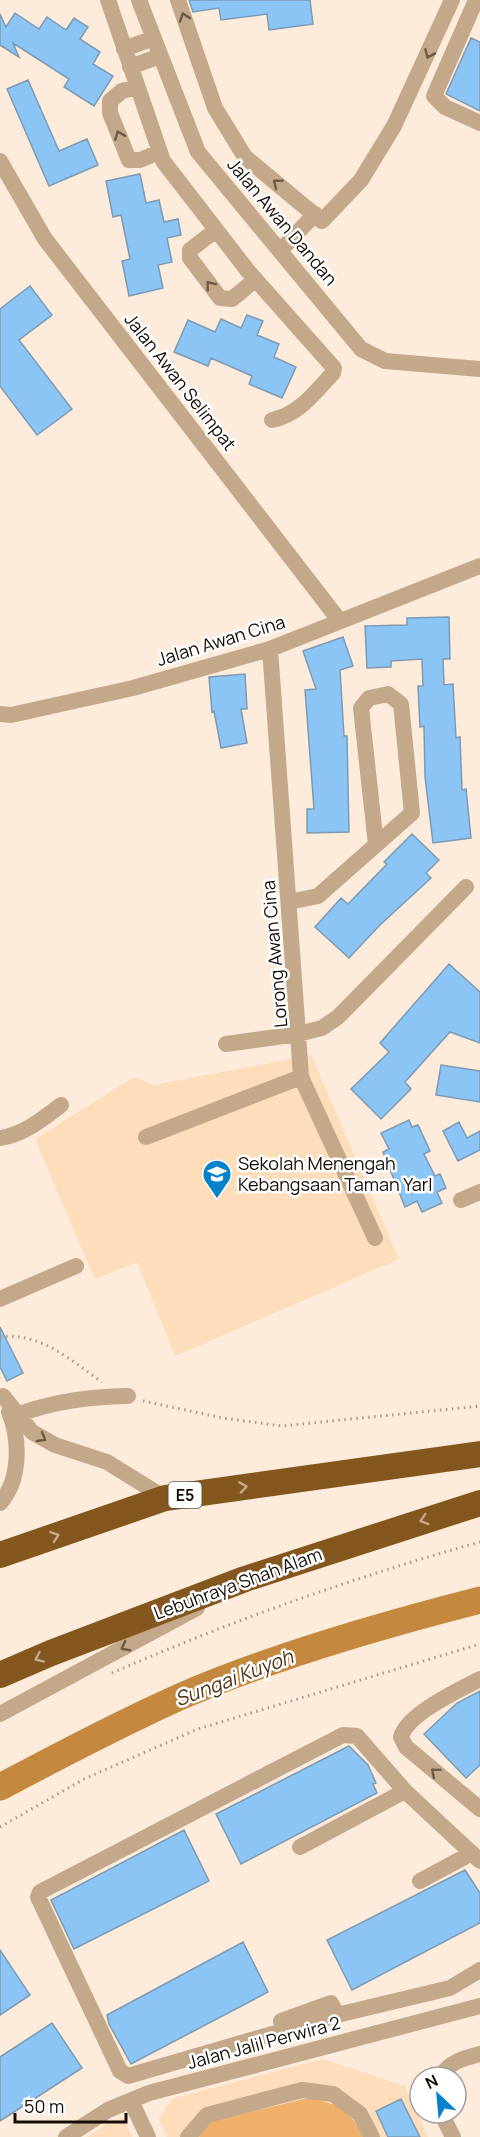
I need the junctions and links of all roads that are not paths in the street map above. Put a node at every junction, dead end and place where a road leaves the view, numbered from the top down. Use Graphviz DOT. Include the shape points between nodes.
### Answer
graph roads {
  1 [pos="108,0"];
  2 [pos="139,0"];
  3 [pos="178,0"];
  4 [pos="452,0"];
  5 [pos="476,0"];
  6 [pos="154,38"];
  7 [pos="124,49"];
  8 [pos="160,56"];
  9 [pos="130,67"];
  10 [pos="136,87"];
  11 [pos="480,123"];
  12 [pos="159,152"];
  13 [pos="0,161"];
  14 [pos="315,214"];
  15 [pos="216,230"];
  16 [pos="280,251"];
  17 [pos="255,280"];
  18 [pos="480,369"];
  19 [pos="272,420"];
  20 [pos="480,566"];
  21 [pos="339,620"];
  22 [pos="270,649"];
  23 [pos="0,714"];
  24 [pos="376,845"];
  25 [pos="466,887"];
  26 [pos="289,902"];
  27 [pos="298,1034"];
  28 [pos="226,1044"];
  29 [pos="302,1077"];
  30 [pos="61,1105"];
  31 [pos="146,1137"];
  32 [pos="0,1138"];
  33 [pos="480,1192"];
  34 [pos="461,1200"];
  35 [pos="375,1238"];
  36 [pos="76,1266"];
  37 [pos="0,1299"];
  38 [pos="2,1392"];
  39 [pos="128,1396"];
  40 [pos="17,1415"];
  41 [pos="480,1454"];
  42 [pos="165,1498"];
  43 [pos="0,1503"];
  44 [pos="480,1503"];
  45 [pos="0,1555"];
  46 [pos="270,1571"];
  47 [pos="0,1675"];
  48 [pos="480,1679"];
  49 [pos="0,1714"];
  50 [pos="405,1791"];
  51 [pos="480,1809"];
  52 [pos="300,1847"];
  53 [pos="476,1857"];
  54 [pos="420,1881"];
  55 [pos="480,1970"];
  56 [pos="480,2006"];
  57 [pos="480,2054"];
  58 [pos="451,2065"];
  59 [pos="131,2101"];
  60 [pos="66,2137"];
  61 [pos="148,2137"];
  62 [pos="188,2137"];
  63 [pos="372,2137"];
  1 -- 7 [label="street"];
  2 -- 6 [label="street, Jalan Awan Dandan"];
  14 -- 3 [label="street, one-way" via="245,157 215,108"];
  4 -- 14 [label="street, one-way" via="394,126 361,180 322,220"];
  5 -- 11 [label="street" via="434,96 445,107"];
  6 -- 7 [label="street"];
  6 -- 8 [label="street, Jalan Awan Dandan"];
  7 -- 9 [label="street"];
  8 -- 9 [label="street"];
  8 -- 16 [label="street, Jalan Awan Dandan" via="198,152"];
  9 -- 10 [label="street"];
  10 -- 12 [label="street"];
  12 -- 10 [label="street, one-way" via="129,160 110,113 110,101 122,91"];
  12 -- 15 [label="street"];
  13 -- 21 [label="street, Jalan Awan Selimpat" via="45,239"];
  14 -- 16 [label="street"];
  15 -- 17 [label="street"];
  17 -- 15 [label="street, one-way" via="232,299 220,298 190,258 190,250"];
  16 -- 18 [label="street, Jalan Awan Dandan" via="361,349 385,361"];
  17 -- 19 [label="street" via="333,368 333,373 297,411"];
  20 -- 21 [label="street, Jalan Awan Cina"];
  21 -- 22 [label="street, Jalan Awan Cina"];
  22 -- 23 [label="street, Jalan Awan Cina" via="133,688 11,715"];
  22 -- 26 [label="street, Lorong Awan Cina"];
  24 -- 24 [label="street" via="361,708 369,698 388,694 401,704 412,813"];
  24 -- 26 [label="street" via="318,896"];
  25 -- 27 [label="street, Lorong Awan Cina" via="338,1017 322,1028"];
  26 -- 27 [label="street, Lorong Awan Cina"];
  27 -- 28 [label="street"];
  27 -- 29 [label="street"];
  29 -- 31 [label="street"];
  29 -- 35 [label="street"];
  30 -- 32 [label="street" via="39,1122"];
  33 -- 34 [label="street"];
  36 -- 37 [label="street"];
  38 -- 40 [label="street"];
  38 -- 43 [label="street" via="15,1430 16,1456 13,1479"];
  39 -- 40 [label="street" via="93,1396"];
  40 -- 42 [label="street, one-way" via="43,1439 107,1462"];
  42 -- 41 [label="highway, E5, one-way"];
  45 -- 42 [label="highway, E5, one-way"];
  44 -- 46 [label="highway, Lebuhraya Shah Alam, one-way"];
  46 -- 47 [label="highway, Lebuhraya Shah Alam, one-way"];
  46 -- 49 [label="street, one-way"];
  51 -- 48 [label="street, one-way" via="406,1747 401,1737 406,1726 444,1697"];
  50 -- 52 [label="street"];
  50 -- 53 [label="street"];
  50 -- 55 [label="street" via="357,1736 343,1735 40,1892 38,1897 120,2071 129,2076 337,2015 450,1988"];
  53 -- 54 [label="street"];
  56 -- 59 [label="street, Jalan Jalil Perwira 2"];
  57 -- 58 [label="street"];
  59 -- 60 [label="street, Jalan Jalil Perwira 2" via="108,2110"];
  59 -- 61 [label="street"];
  62 -- 63 [label="street" via="207,2115 302,2090 333,2094 360,2114"];
}
